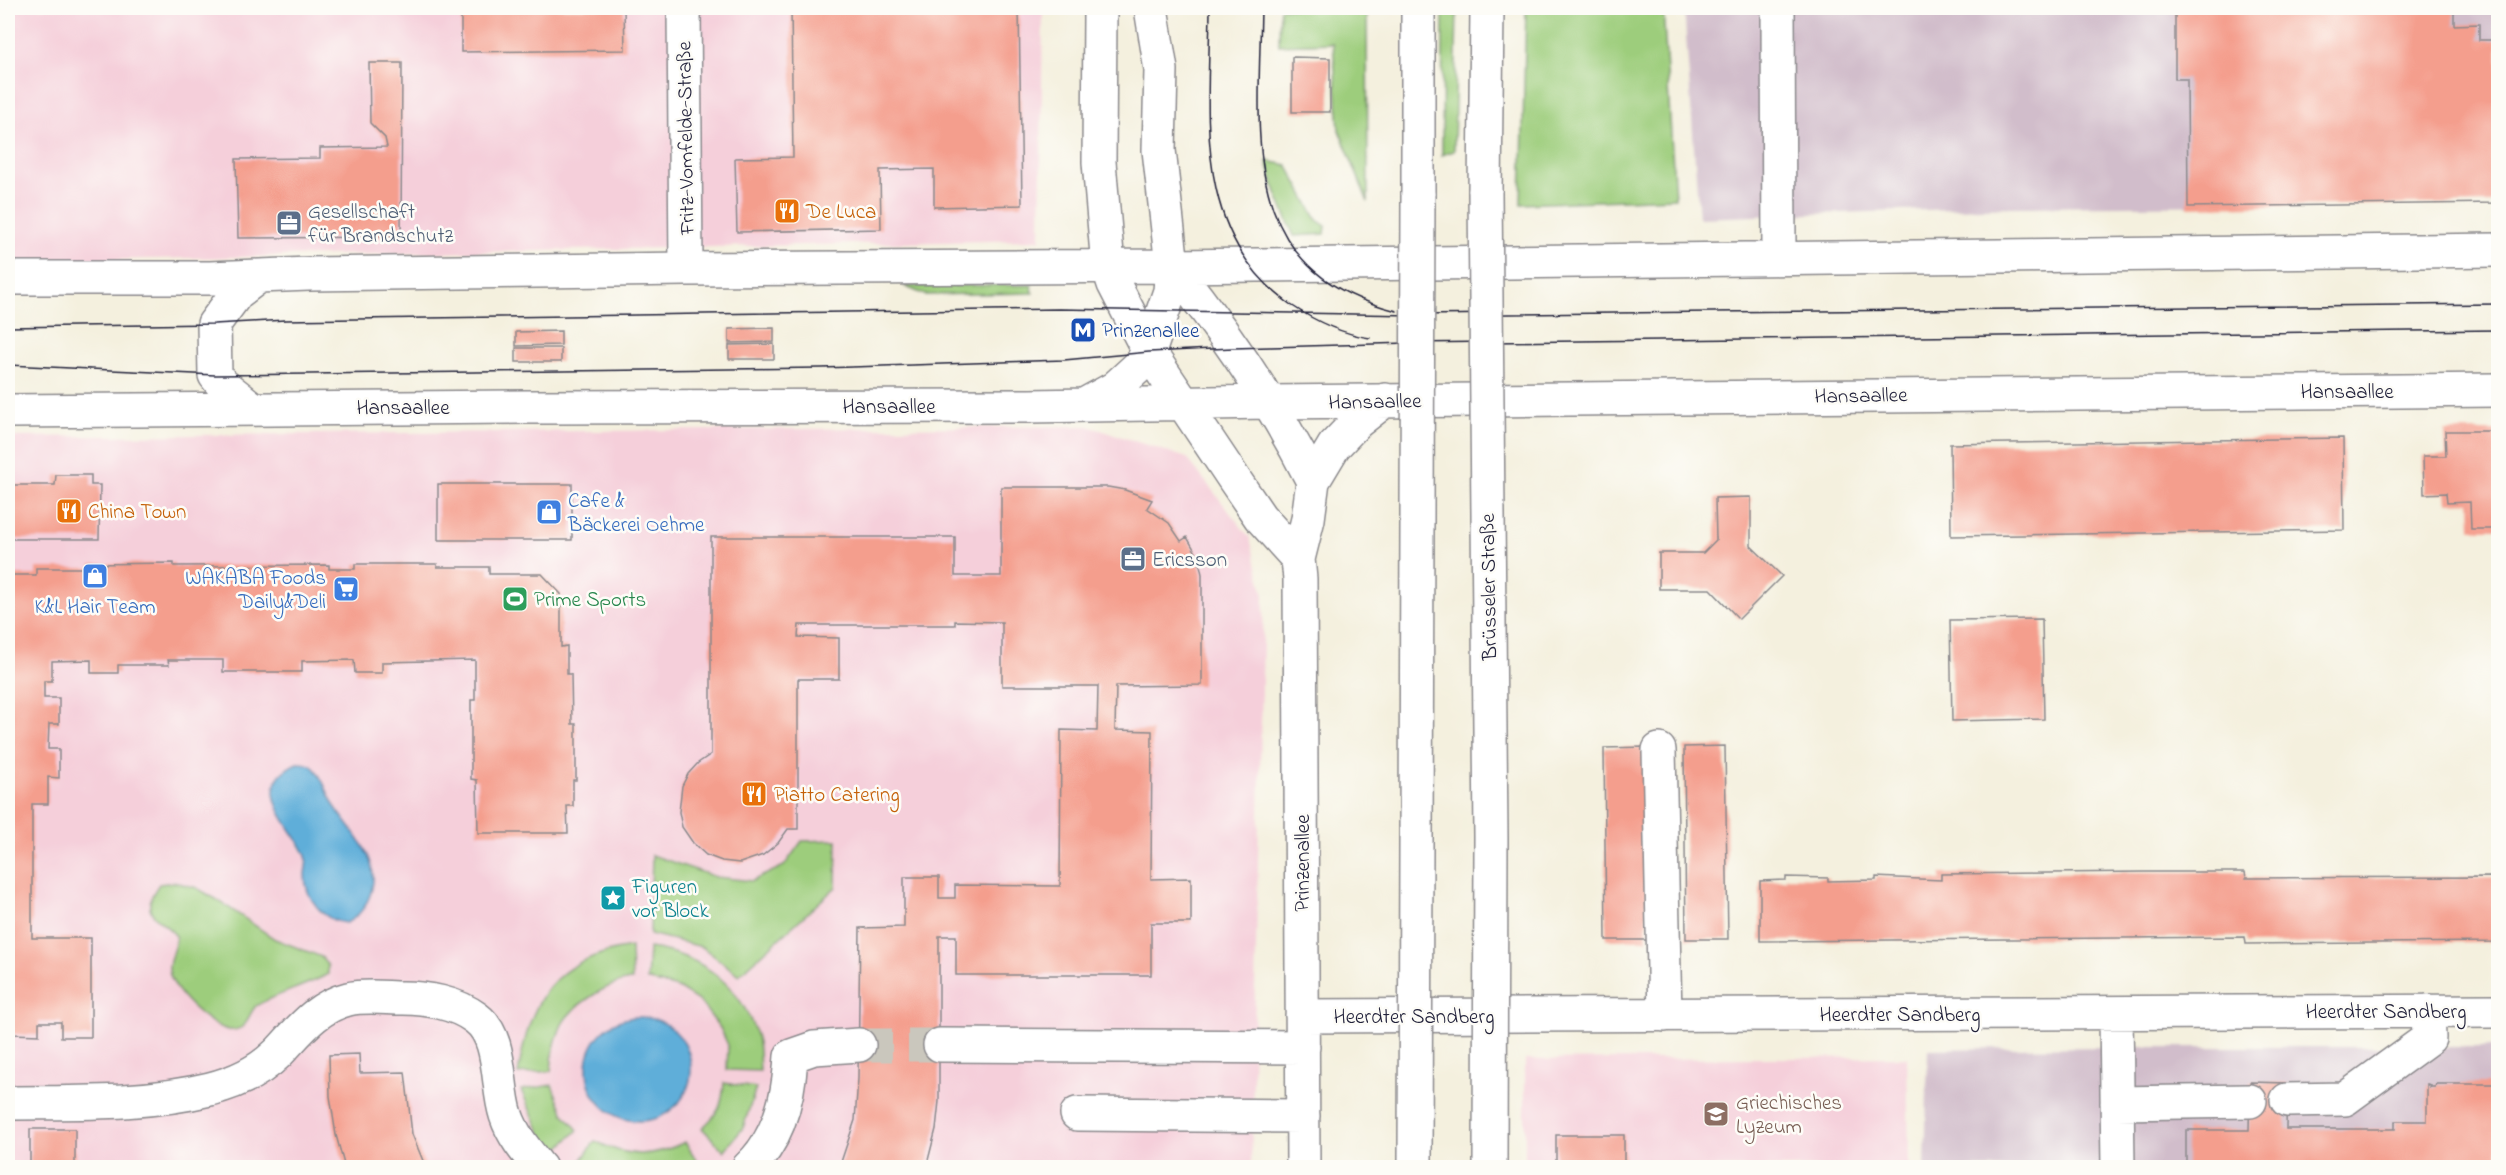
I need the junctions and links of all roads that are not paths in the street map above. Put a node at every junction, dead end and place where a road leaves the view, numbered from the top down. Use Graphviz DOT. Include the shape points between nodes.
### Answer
graph roads {
  1 [pos="684,8"];
  2 [pos="1102,8"];
  3 [pos="1151,8"];
  4 [pos="1418,8"];
  5 [pos="1487,8"];
  6 [pos="1778,8"];
  7 [pos="2499,250"];
  8 [pos="1779,258"];
  9 [pos="1108,266"];
  10 [pos="1172,266"];
  11 [pos="686,268"];
  12 [pos="258,277"];
  13 [pos="8,278"];
  14 [pos="1149,352"];
  15 [pos="2499,390"];
  16 [pos="1385,400"];
  17 [pos="1269,402"];
  18 [pos="1185,404"];
  19 [pos="1083,405"];
  20 [pos="252,408"];
  21 [pos="8,411"];
  22 [pos="1313,481"];
  23 [pos="1298,559"];
  24 [pos="1659,750"];
  25 [pos="2428,1011"];
  26 [pos="2499,1011"];
  27 [pos="2115,1014"];
  28 [pos="1665,1015"];
  29 [pos="1302,1031"];
  30 [pos="859,1045"];
  31 [pos="940,1045"];
  32 [pos="2287,1100"];
  33 [pos="2250,1101"];
  34 [pos="2117,1102"];
  35 [pos="8,1103"];
  36 [pos="1077,1114"];
  37 [pos="1303,1116"];
  38 [pos="540,1167"];
  39 [pos="748,1167"];
  40 [pos="1303,1167"];
  41 [pos="1414,1167"];
  42 [pos="1490,1167"];
  43 [pos="2118,1167"];
  1 -- 11 [label="main road, Fritz-Vomfelde-Straße"];
  2 -- 9 [label="main road" via="1099,162"];
  3 -- 10 [label="main road" via="1161,70 1159,150"];
  4 -- 41 [label="main road, bridge"];
  5 -- 42 [label="main road, Brüsseler Straße, bridge"];
  6 -- 8 [label="main road"];
  7 -- 8 [label="main road"];
  8 -- 10 [label="main road"];
  9 -- 10 [label="main road"];
  9 -- 11 [label="main road"];
  9 -- 14 [label="main road"];
  10 -- 14 [label="main road" via="1170,291"];
  10 -- 17 [label="main road" via="1210,313"];
  11 -- 12 [label="main road"];
  12 -- 13 [label="main road"];
  12 -- 20 [label="main road" via="237,293 214,324 216,375"];
  14 -- 18 [label="main road"];
  14 -- 19 [label="main road" via="1115,388"];
  15 -- 16 [label="main road, Hansaallee"];
  16 -- 17 [label="main road, Hansaallee"];
  16 -- 22 [label="main road, Prinzenallee" via="1334,446"];
  17 -- 18 [label="main road, Hansaallee"];
  17 -- 22 [label="main road"];
  18 -- 19 [label="main road, Hansaallee"];
  18 -- 23 [label="main road" via="1260,517"];
  19 -- 20 [label="main road, Hansaallee"];
  20 -- 21 [label="main road, Hansaallee"];
  22 -- 23 [label="main road, Prinzenallee"];
  23 -- 29 [label="main road, Prinzenallee"];
  24 -- 28 [label="main road"];
  25 -- 26 [label="main road, Heerdter Sandberg"];
  25 -- 27 [label="main road, Heerdter Sandberg"];
  25 -- 32 [label="main road" via="2429,1038 2345,1099"];
  27 -- 28 [label="main road, Heerdter Sandberg"];
  27 -- 34 [label="main road"];
  28 -- 29 [label="main road, Heerdter Sandberg"];
  29 -- 31 [label="main road, Heerdter Sandberg" via="1205,1046"];
  29 -- 37 [label="main road, Prinzenallee"];
  30 -- 39 [label="main road" via="814,1048 791,1056 785,1108 772,1137"];
  33 -- 34 [label="main road"];
  34 -- 43 [label="main road"];
  35 -- 38 [label="main road" via="143,1101 212,1089 247,1076 322,1010 349,999 435,1001 477,1018 491,1037 506,1116 517,1139"];
  36 -- 37 [label="main road"];
  37 -- 40 [label="main road, Prinzenallee"];
}
